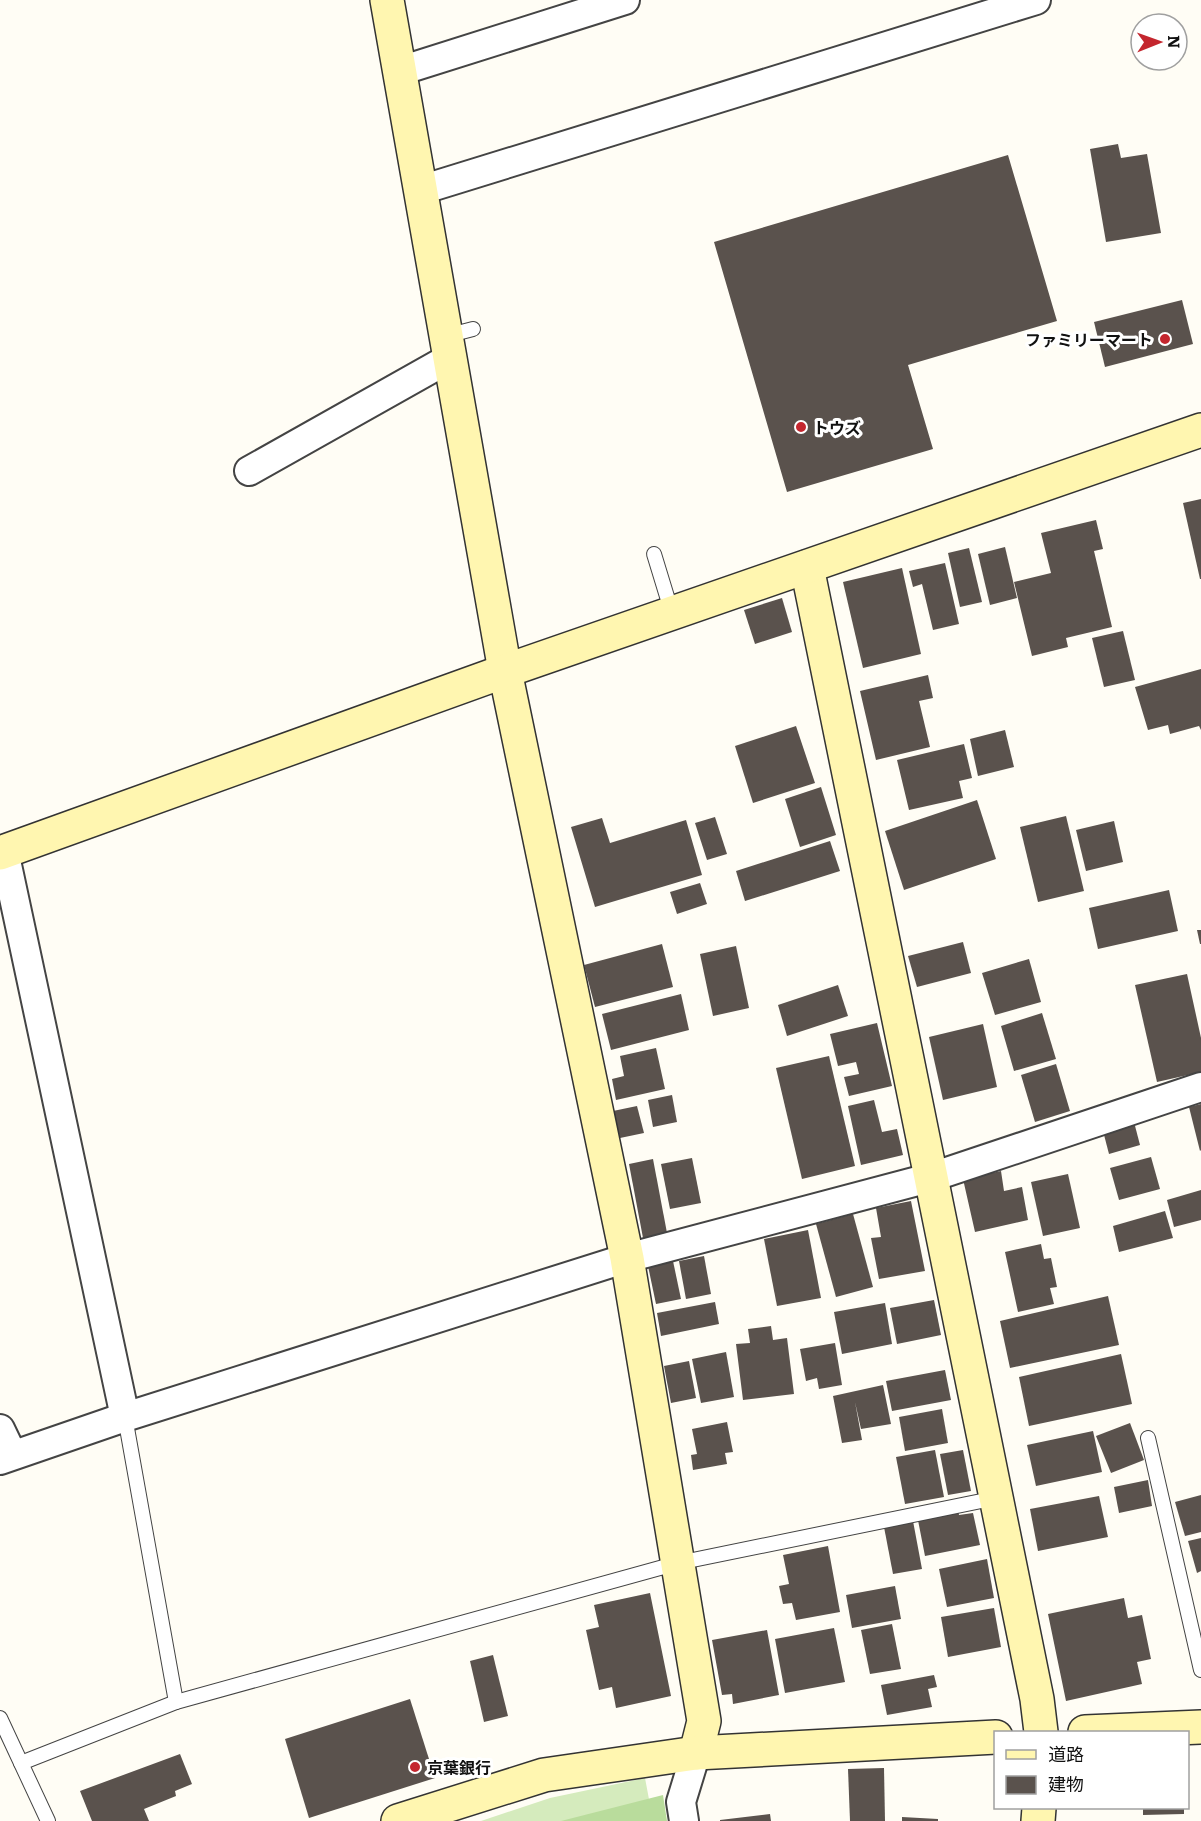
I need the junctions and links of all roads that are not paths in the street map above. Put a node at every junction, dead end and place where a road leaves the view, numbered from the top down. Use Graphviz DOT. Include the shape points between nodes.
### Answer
graph roads {
  1 [pos="387,0"];
  2 [pos="624,0"];
  3 [pos="1036,0"];
  4 [pos="400,71"];
  5 [pos="421,190"];
  6 [pos="457,341"];
  7 [pos="1201,430"];
  8 [pos="249,471"];
  9 [pos="654,554"];
  10 [pos="807,567"];
  11 [pos="672,614"];
  12 [pos="505,671"];
  13 [pos="2,852"];
  14 [pos="1201,1087"];
  15 [pos="929,1178"];
  16 [pos="627,1258"];
  17 [pos="125,1417"];
  18 [pos="1148,1438"];
  19 [pos="4,1447"];
  20 [pos="996,1498"];
  21 [pos="678,1563"];
  22 [pos="1201,1670"];
  23 [pos="176,1702"];
  24 [pos="0,1718"];
  25 [pos="1201,1727"];
  26 [pos="1041,1731"];
  27 [pos="1108,1731"];
  28 [pos="994,1737"];
  29 [pos="696,1753"];
  30 [pos="21,1763"];
  31 [pos="48,1821"];
  32 [pos="398,1821"];
  33 [pos="684,1821"];
  1 -- 4 [label="street"];
  2 -- 4 [label="street"];
  3 -- 5 [label="street"];
  4 -- 5 [label="street"];
  5 -- 6 [label="street"];
  6 -- 8 [label="street"];
  6 -- 12 [label="street"];
  7 -- 10 [label="street"];
  9 -- 11 [label="lane"];
  10 -- 11 [label="street"];
  10 -- 15 [label="street"];
  11 -- 12 [label="street"];
  12 -- 13 [label="street"];
  12 -- 16 [label="street"];
  13 -- 17 [label="street"];
  14 -- 15 [label="street"];
  15 -- 16 [label="street"];
  15 -- 20 [label="street"];
  16 -- 17 [label="street"];
  16 -- 21 [label="street"];
  17 -- 19 [label="street"];
  17 -- 23 [label="lane"];
  18 -- 22 [label="lane"];
  20 -- 21 [label="lane"];
  20 -- 26 [label="street"];
  21 -- 23 [label="lane"];
  21 -- 29 [label="street" via="704,1720"];
  23 -- 30 [label="lane"];
  24 -- 30 [label="lane"];
  25 -- 27 [label="street"];
  28 -- 29 [label="street"];
  29 -- 32 [label="street" via="544,1775"];
  29 -- 33 [label="street" via="681,1802"];
  30 -- 31 [label="lane"];
}
